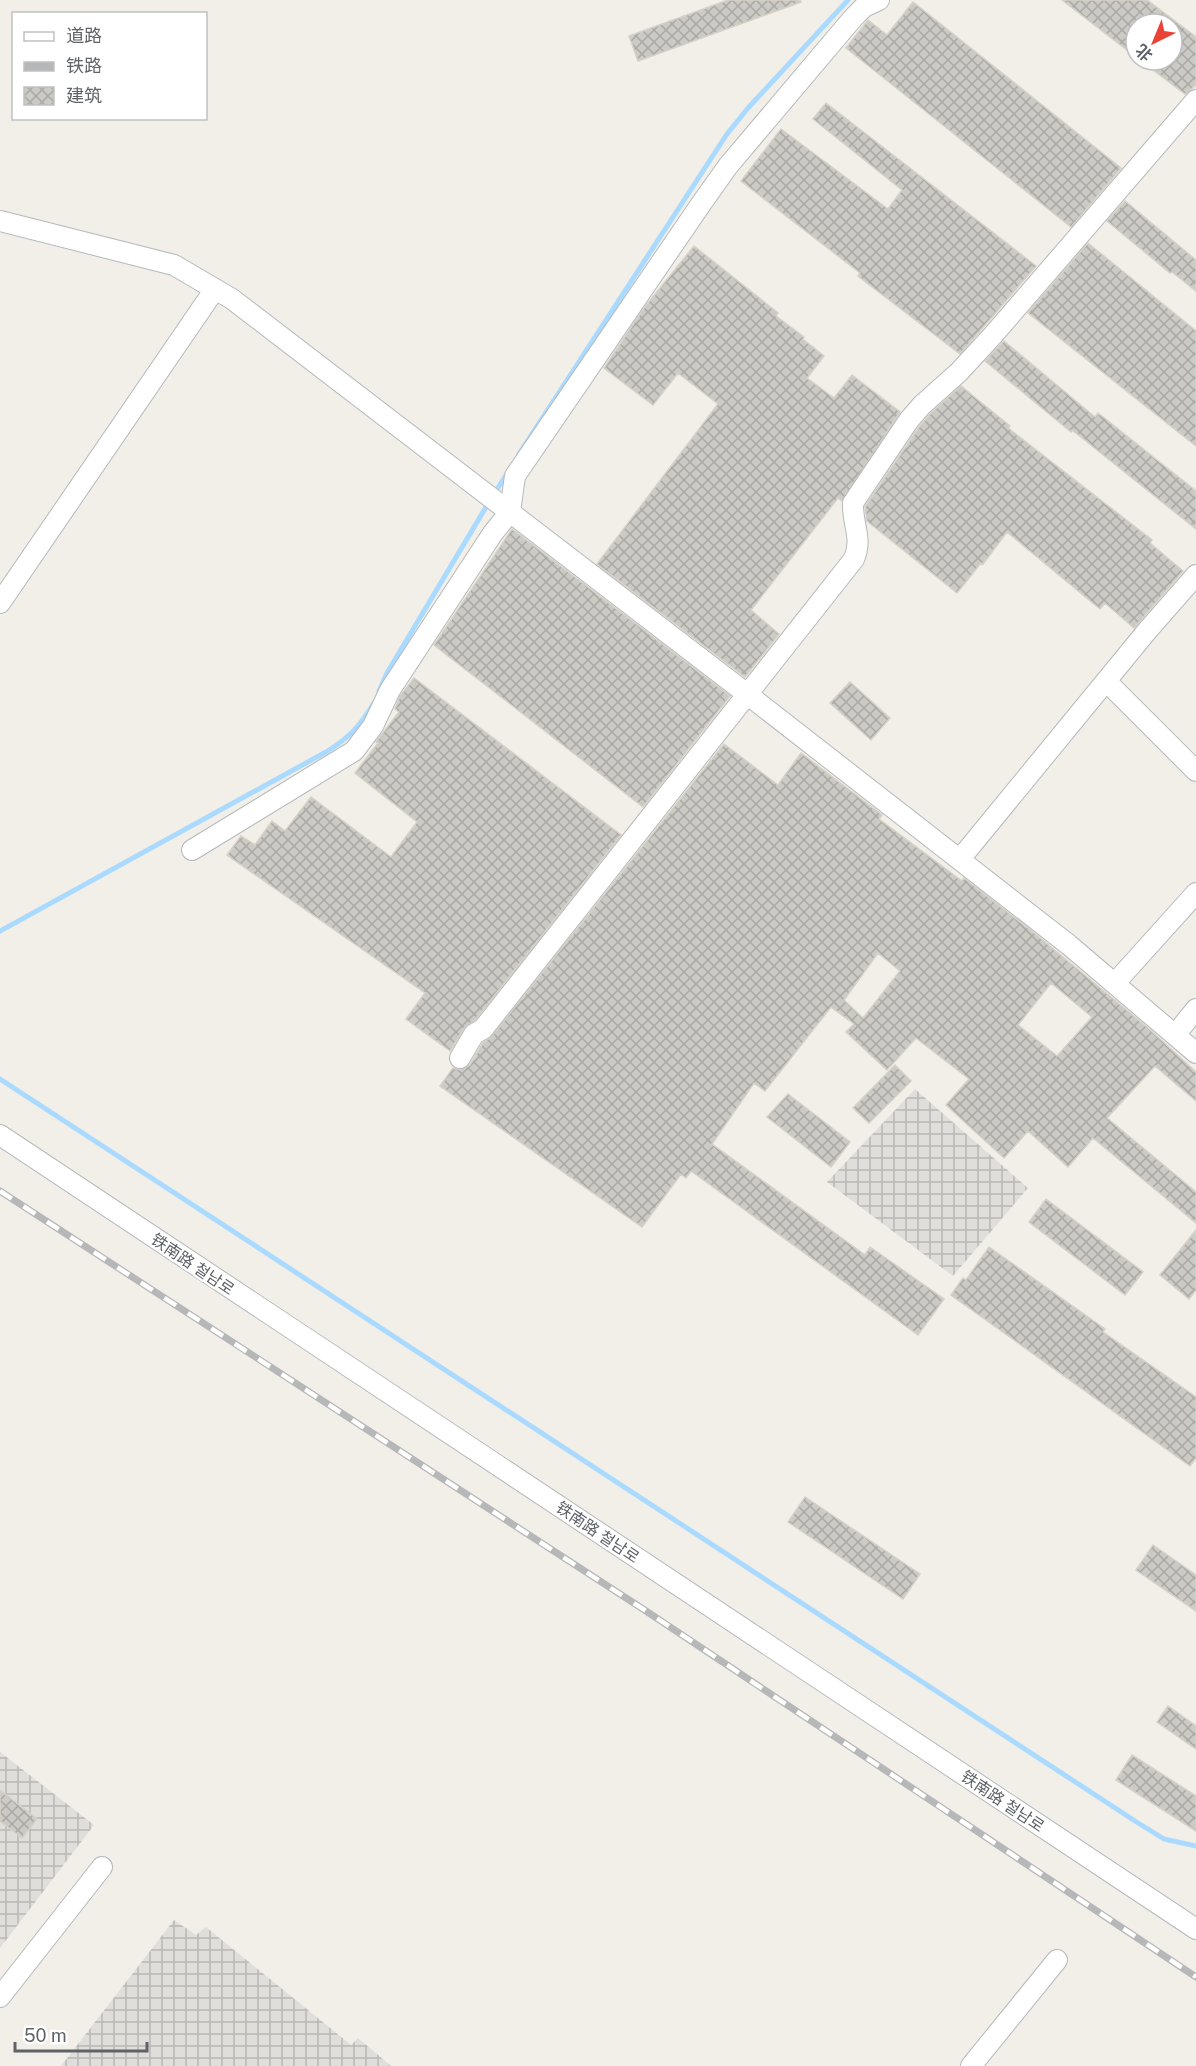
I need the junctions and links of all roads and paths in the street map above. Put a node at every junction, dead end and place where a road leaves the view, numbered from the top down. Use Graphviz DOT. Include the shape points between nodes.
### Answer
graph roads {
  1 [pos="879,0"];
  2 [pos="1196,100"];
  3 [pos="0,221"];
  4 [pos="215,289"];
  5 [pos="497,502"];
  6 [pos="1196,574"];
  7 [pos="0,603"];
  8 [pos="1106,681"];
  9 [pos="747,694"];
  10 [pos="1196,771"];
  11 [pos="192,850"];
  12 [pos="960,859"];
  13 [pos="1196,893"];
  14 [pos="1115,983"];
  15 [pos="1196,1009"];
  16 [pos="1175,1035"];
  17 [pos="1196,1053"];
  18 [pos="460,1058"];
  19 [pos="0,1136"];
  20 [pos="102,1867"];
  21 [pos="1196,1929"];
  22 [pos="1057,1960"];
  23 [pos="0,1997"];
  24 [pos="971,2066"];
  1 -- 5 [label="street" via="853,18 728,166"];
  2 -- 9 [label="street" via="994,334 909,420 852,503 859,544 854,559"];
  3 -- 4 [label="street" via="174,265"];
  4 -- 5 [label="street"];
  4 -- 7 [label="street"];
  5 -- 9 [label="street"];
  5 -- 11 [label="street" via="493,533 390,690 374,726 354,751"];
  6 -- 8 [label="street"];
  8 -- 10 [label="street"];
  8 -- 12 [label="street"];
  9 -- 12 [label="street"];
  9 -- 18 [label="street" via="483,1029 474,1034"];
  12 -- 14 [label="street"];
  13 -- 14 [label="street"];
  14 -- 16 [label="street"];
  15 -- 16 [label="street"];
  16 -- 17 [label="street"];
  19 -- 21 [label="street, 铁南路 철남로"];
  20 -- 23 [label="street"];
  22 -- 24 [label="street"];
}
